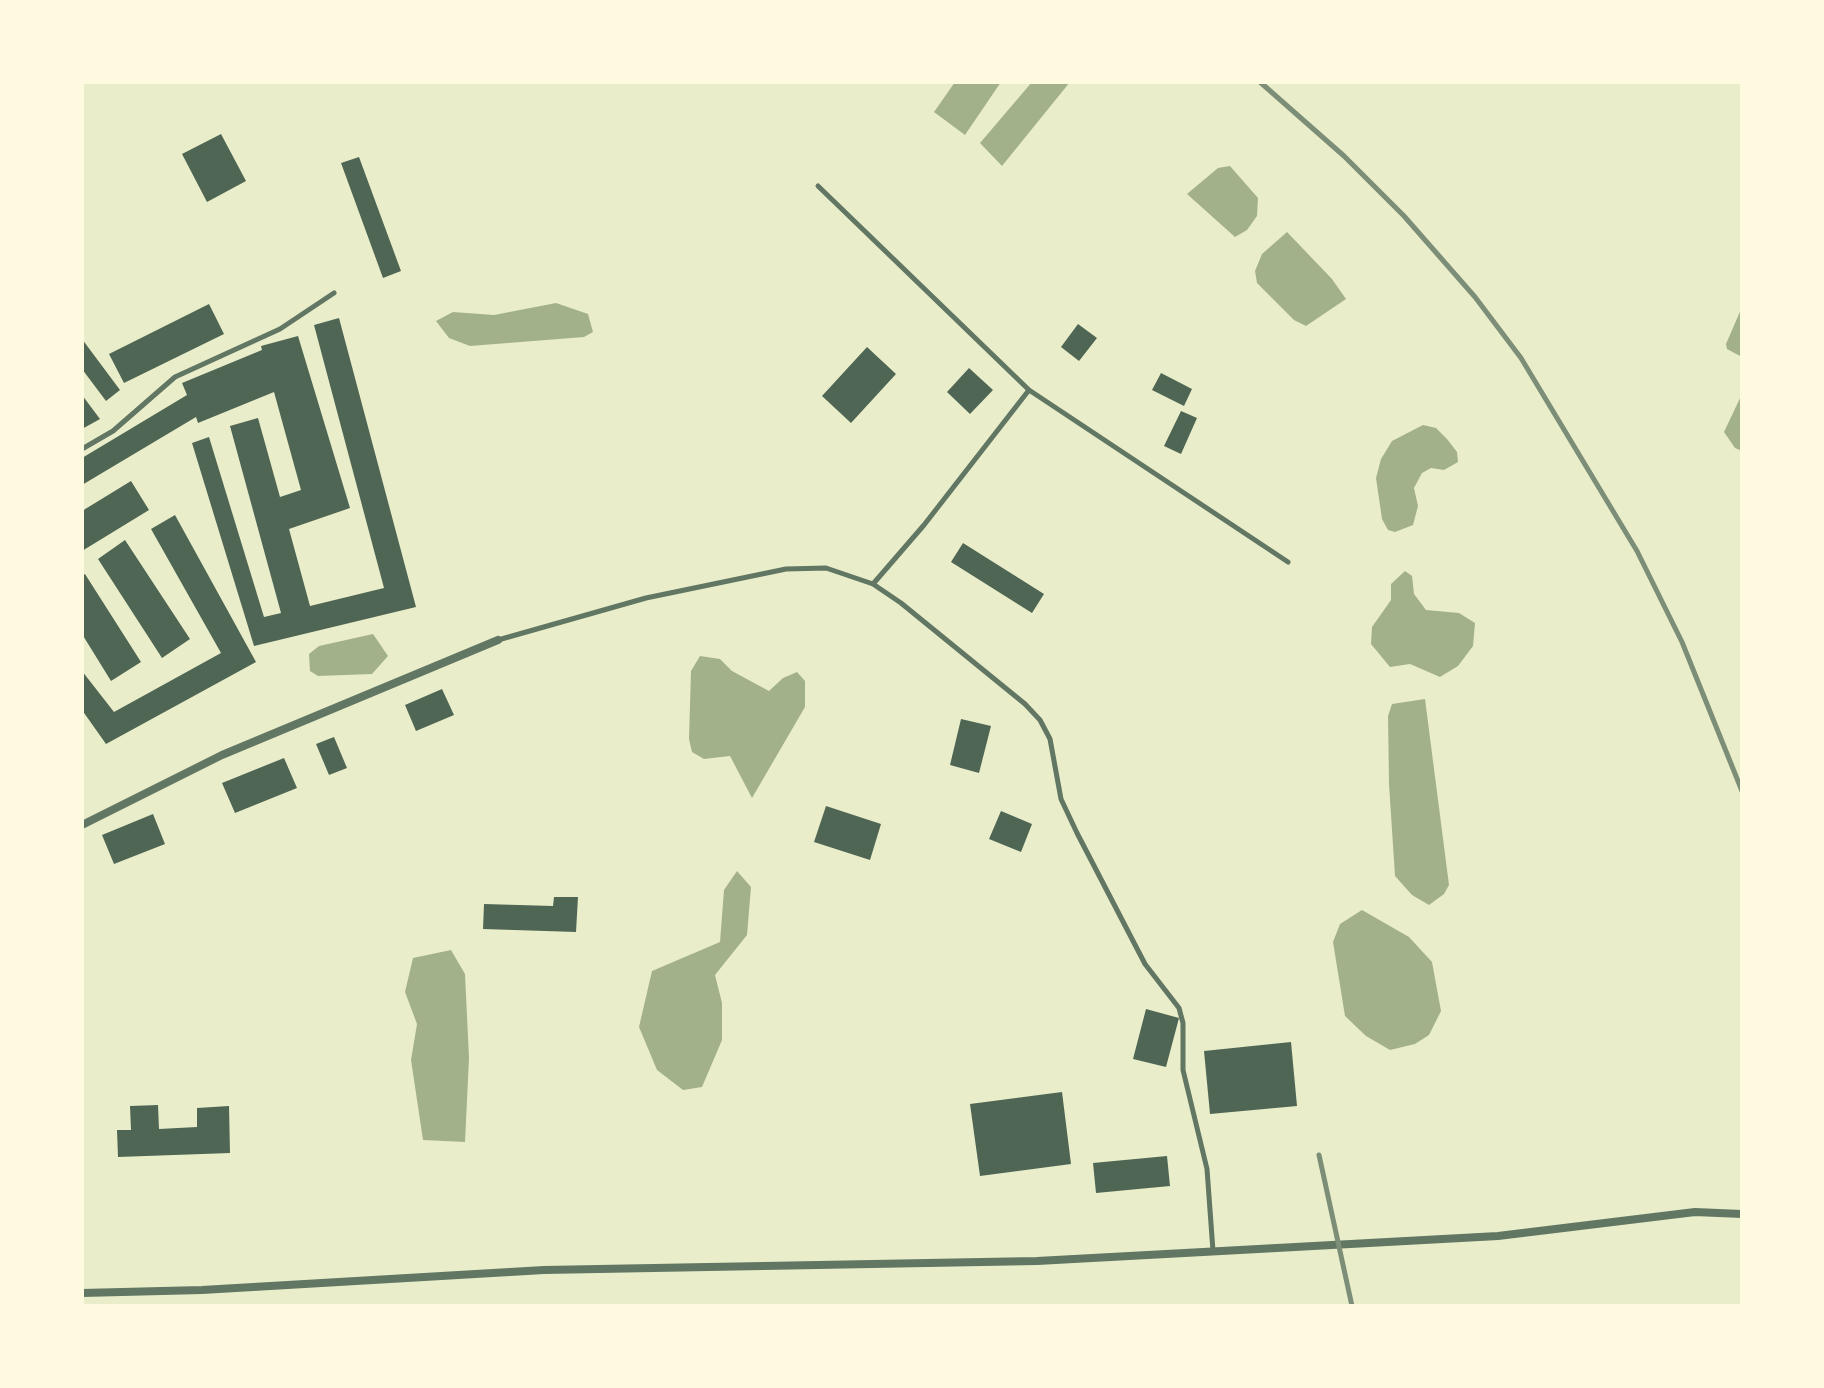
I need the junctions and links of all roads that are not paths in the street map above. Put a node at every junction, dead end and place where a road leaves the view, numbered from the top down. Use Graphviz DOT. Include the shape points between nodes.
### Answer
graph roads {
  1 [pos="818,186"];
  2 [pos="334,293"];
  3 [pos="1029,390"];
  4 [pos="82,449"];
  5 [pos="1288,562"];
  6 [pos="873,584"];
  7 [pos="498,640"];
  8 [pos="82,825"];
  9 [pos="1742,1214"];
  10 [pos="1213,1251"];
  11 [pos="82,1293"];
  1 -- 3 [label="lane"];
  2 -- 4 [label="lane" via="280,329 175,377 113,431"];
  3 -- 5 [label="lane"];
  3 -- 6 [label="lane"];
  6 -- 7 [label="lane" via="826,568 786,569 646,598"];
  6 -- 10 [label="lane" via="940,631 1040,720 1050,739 1061,799 1077,833 1145,964 1179,1008 1183,1070 1207,1169"];
  7 -- 8 [label="street" via="222,755"];
  9 -- 10 [label="street" via="1695,1212 1498,1236"];
  10 -- 11 [label="street" via="1037,1261 544,1270"];
}
